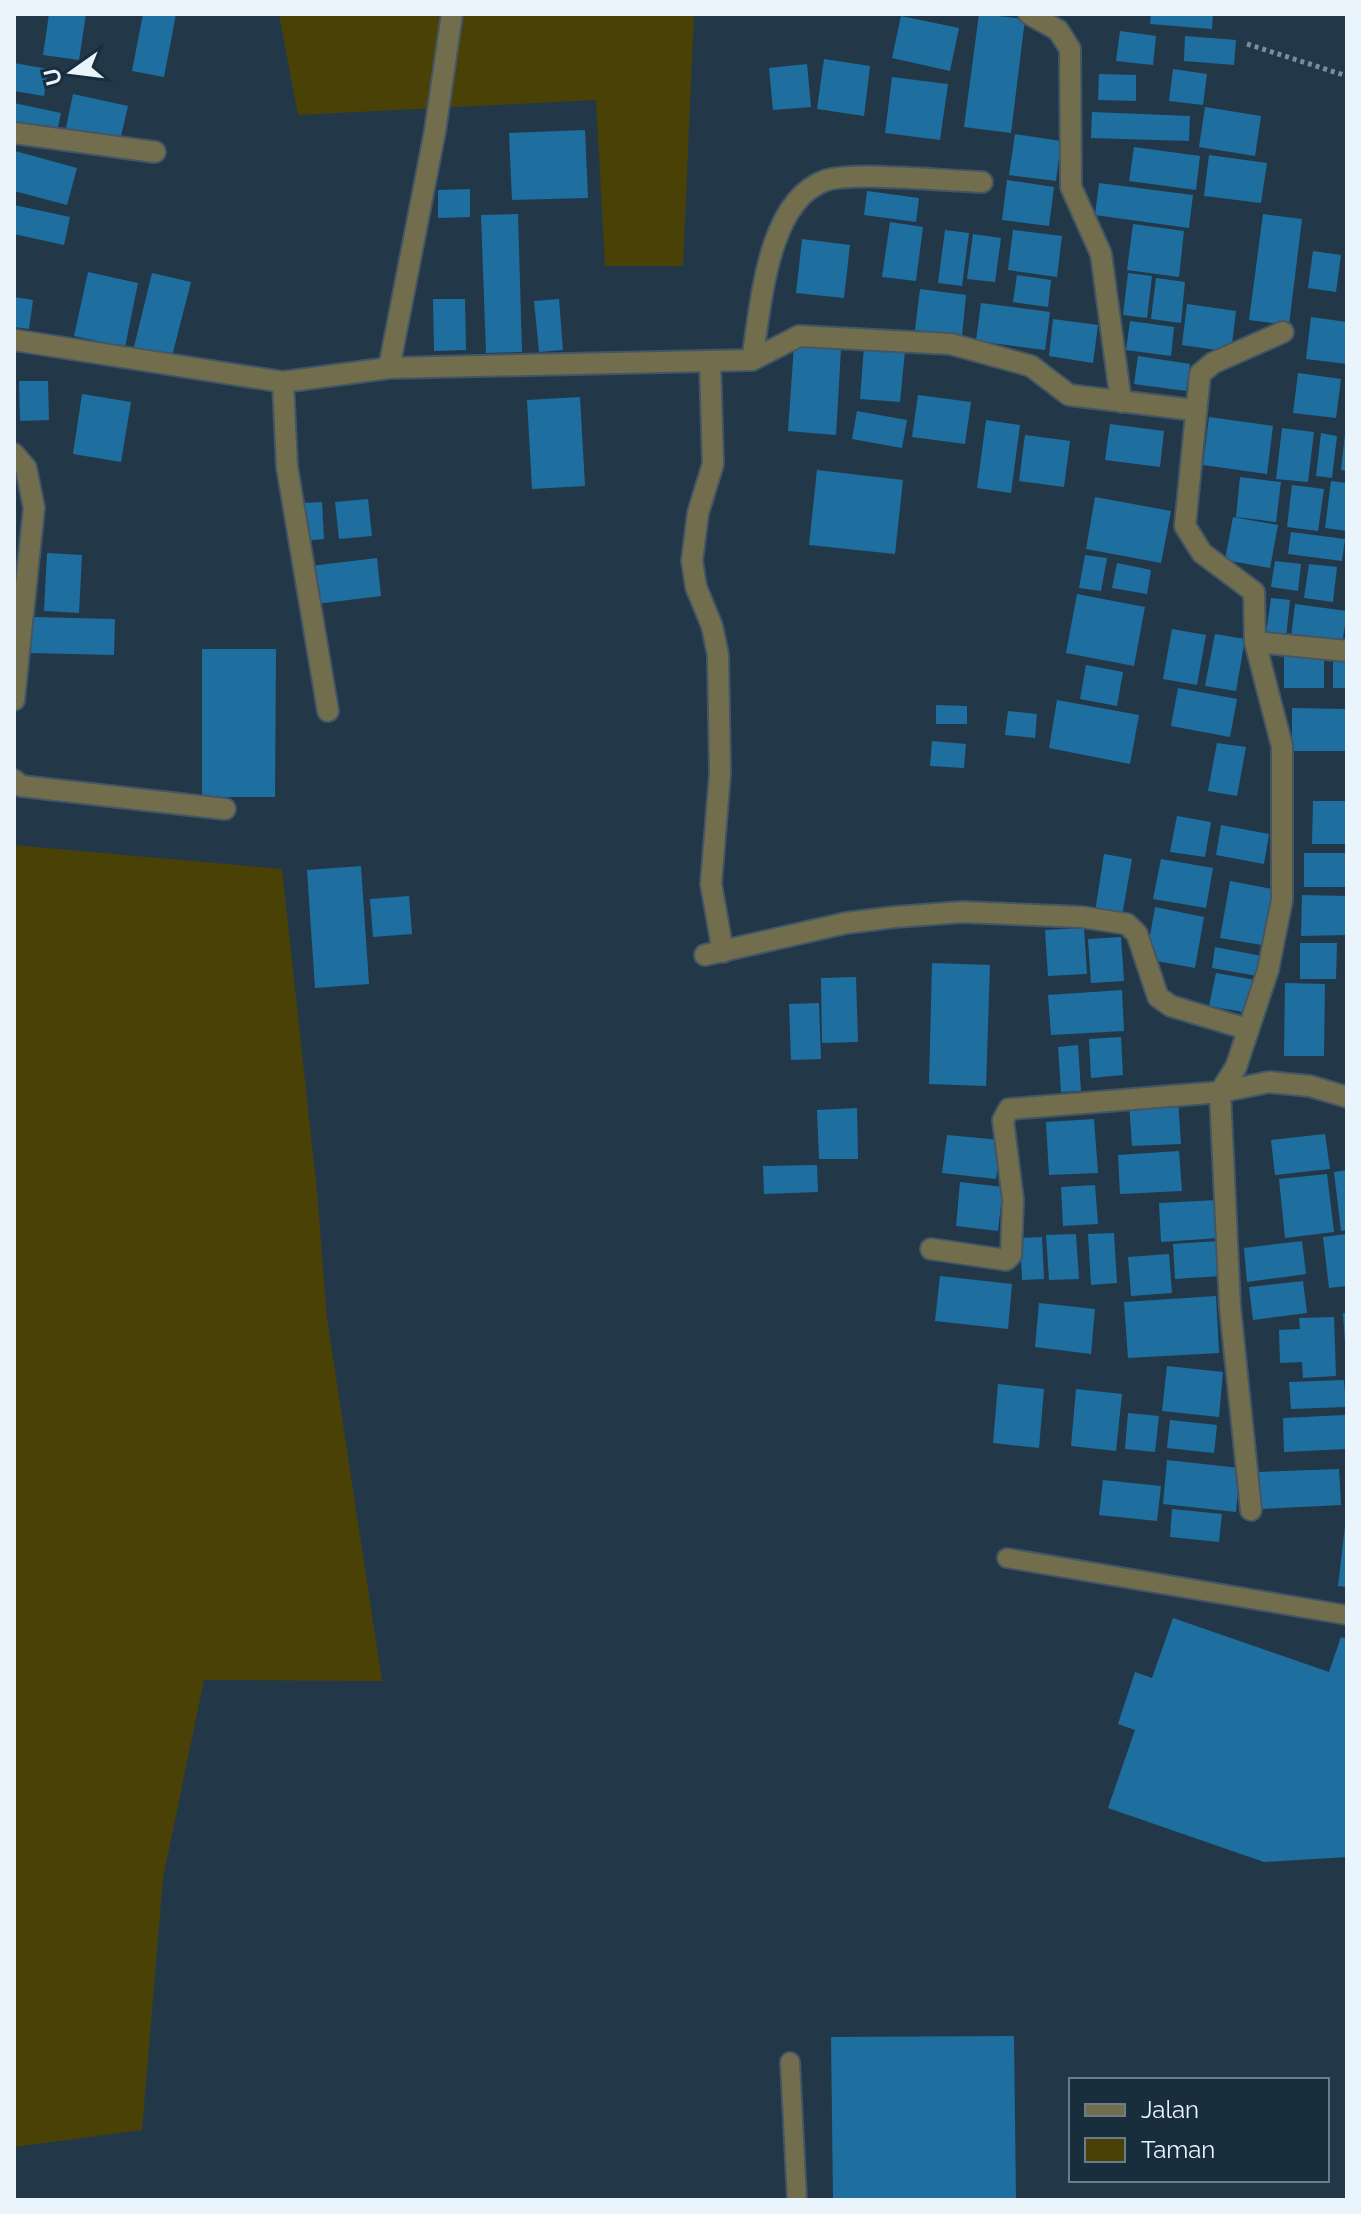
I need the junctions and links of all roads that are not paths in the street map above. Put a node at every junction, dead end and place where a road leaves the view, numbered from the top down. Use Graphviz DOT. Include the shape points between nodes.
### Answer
graph roads {
  1 [pos="452,14"];
  2 [pos="1029,14"];
  3 [pos="14,133"];
  4 [pos="155,152"];
  5 [pos="982,182"];
  6 [pos="1283,332"];
  7 [pos="14,340"];
  8 [pos="752,360"];
  9 [pos="710,361"];
  10 [pos="389,368"];
  11 [pos="283,382"];
  12 [pos="1121,402"];
  13 [pos="1194,410"];
  14 [pos="14,454"];
  15 [pos="1255,642"];
  16 [pos="1347,651"];
  17 [pos="14,700"];
  18 [pos="328,711"];
  19 [pos="14,780"];
  20 [pos="225,809"];
  21 [pos="1247,1029"];
  22 [pos="1220,1092"];
  23 [pos="1347,1097"];
  24 [pos="931,1249"];
  25 [pos="1251,1510"];
  26 [pos="1007,1558"];
  27 [pos="1347,1615"];
  28 [pos="790,2062"];
  29 [pos="797,2200"];
  1 -- 10 [label="street"];
  2 -- 12 [label="street" via="1058,30 1070,49 1071,187 1101,254"];
  3 -- 4 [label="street"];
  5 -- 8 [label="street" via="841,177 825,180 800,196 770,257"];
  6 -- 13 [label="street" via="1205,367"];
  7 -- 11 [label="street"];
  8 -- 9 [label="street"];
  8 -- 12 [label="street" via="799,336 951,344 1031,366 1069,395"];
  9 -- 10 [label="street"];
  9 -- 21 [label="street" via="713,464 698,513 692,561 718,655 714,954 895,917 962,912 1097,919 1127,924 1137,934 1158,997 1171,1006"];
  10 -- 11 [label="street"];
  11 -- 18 [label="street" via="287,467"];
  12 -- 13 [label="street"];
  13 -- 15 [label="street" via="1185,526 1202,553 1254,592"];
  14 -- 17 [label="street" via="26,468 34,508"];
  15 -- 16 [label="street"];
  15 -- 21 [label="street" via="1281,736 1283,849 1280,919"];
  19 -- 20 [label="street" via="21,786"];
  21 -- 22 [label="street" via="1236,1067"];
  22 -- 23 [label="street" via="1269,1082"];
  22 -- 24 [label="street" via="1009,1109 1003,1120 1013,1200 1011,1255 1006,1260"];
  22 -- 25 [label="street" via="1230,1307"];
  26 -- 27 [label="lane"];
  28 -- 29 [label="lane"];
}
